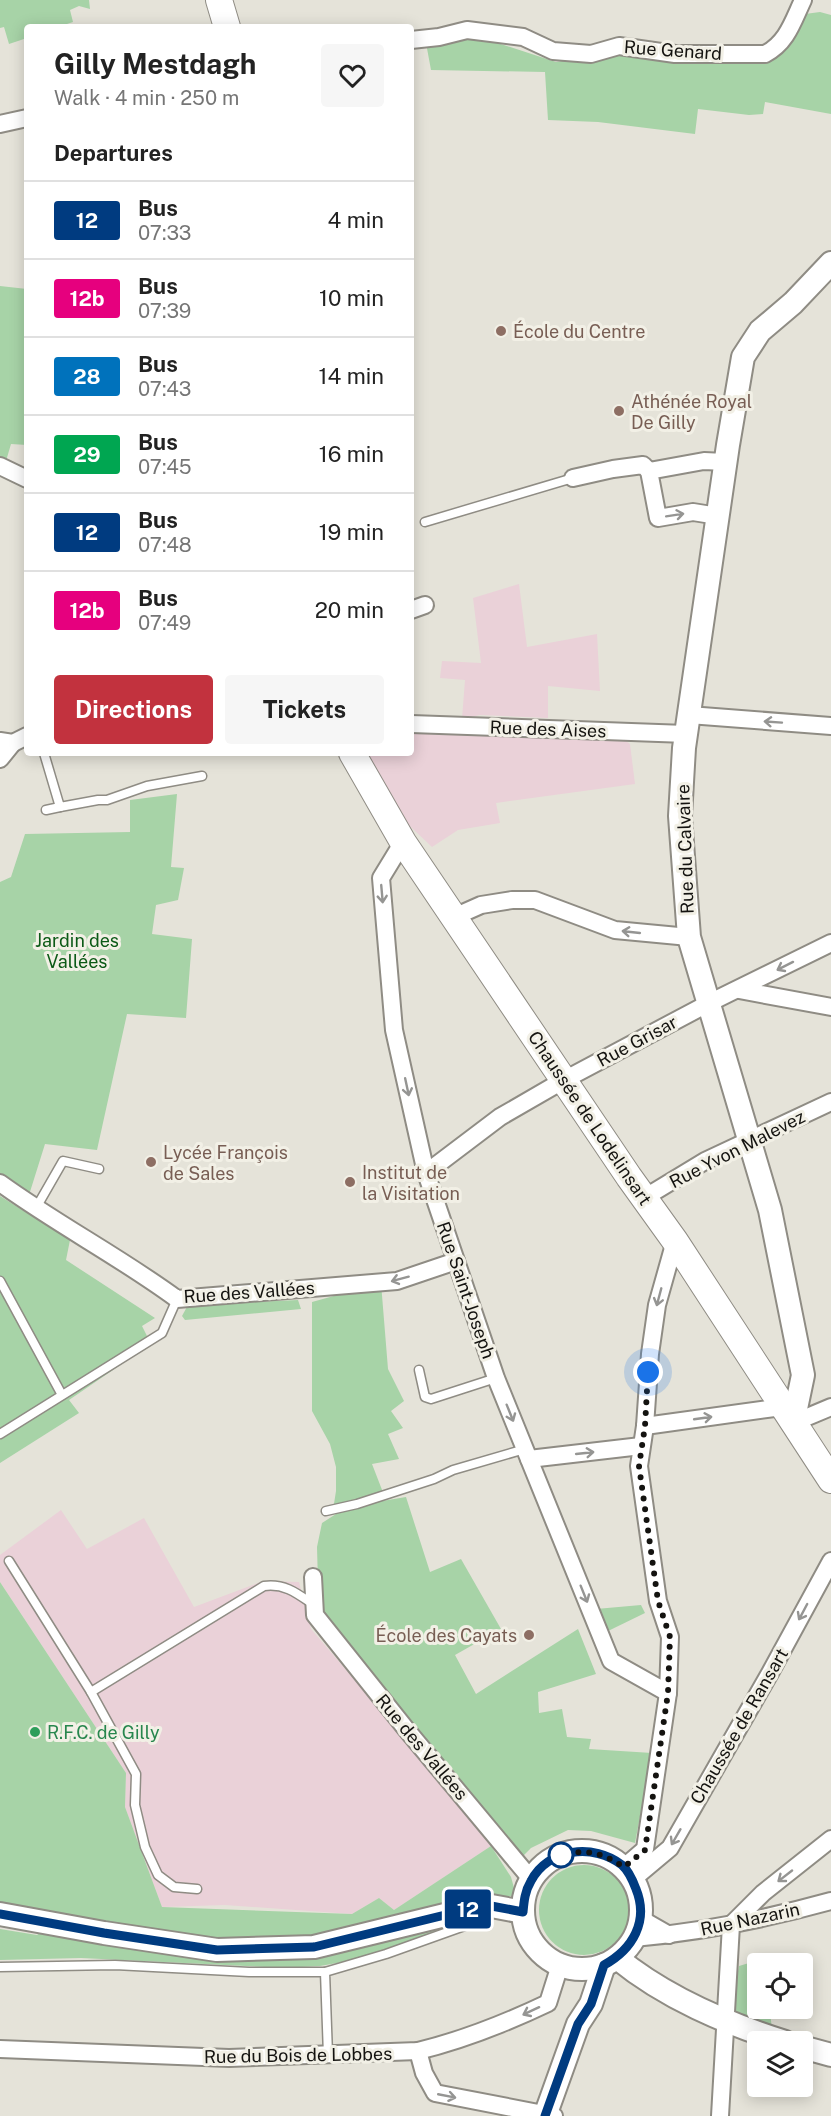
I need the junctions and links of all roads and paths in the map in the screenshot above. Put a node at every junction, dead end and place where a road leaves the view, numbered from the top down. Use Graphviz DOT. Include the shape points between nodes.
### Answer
graph roads {
  1 [pos="219,0"];
  2 [pos="803,0"];
  3 [pos="226,24"];
  4 [pos="414,40"];
  5 [pos="24,119"];
  6 [pos="0,124"];
  7 [pos="831,263"];
  8 [pos="725,462"];
  9 [pos="0,466"];
  10 [pos="649,471"];
  11 [pos="24,478"];
  12 [pos="573,478"];
  13 [pos="718,516"];
  14 [pos="425,522"];
  15 [pos="414,724"];
  16 [pos="687,724"];
  17 [pos="831,726"];
  18 [pos="13,740"];
  19 [pos="45,756"];
  20 [pos="354,756"];
  21 [pos="0,759"];
  22 [pos="202,777"];
  23 [pos="60,807"];
  24 [pos="45,810"];
  25 [pos="403,842"];
  26 [pos="454,917"];
  27 [pos="689,937"];
  28 [pos="831,943"];
  29 [pos="739,990"];
  30 [pos="710,1003"];
  31 [pos="831,1007"];
  32 [pos="564,1080"];
  33 [pos="831,1102"];
  34 [pos="749,1139"];
  35 [pos="99,1169"];
  36 [pos="426,1173"];
  37 [pos="0,1184"];
  38 [pos="644,1198"];
  39 [pos="35,1208"];
  40 [pos="675,1241"];
  41 [pos="456,1261"];
  42 [pos="0,1281"];
  43 [pos="177,1299"];
  44 [pos="419,1370"];
  45 [pos="496,1378"];
  46 [pos="62,1395"];
  47 [pos="831,1407"];
  48 [pos="788,1415"];
  49 [pos="645,1426"];
  50 [pos="0,1434"];
  51 [pos="641,1446"];
  52 [pos="527,1454"];
  53 [pos="831,1480"];
  54 [pos="326,1511"];
  55 [pos="9,1561"];
  56 [pos="831,1561"];
  57 [pos="313,1577"];
  58 [pos="315,1606"];
  59 [pos="91,1692"];
  60 [pos="668,1693"];
  61 [pos="831,1839"];
  62 [pos="628,1873"];
  63 [pos="531,1879"];
  64 [pos="197,1888"];
  65 [pos="831,1901"];
  66 [pos="523,1912"];
  67 [pos="0,1914"];
  68 [pos="470,1924"];
  69 [pos="730,1925"];
  70 [pos="637,1928"];
  71 [pos="610,1961"];
  72 [pos="0,1966"];
  73 [pos="568,1968"];
  74 [pos="325,1972"];
  75 [pos="725,2020"];
  76 [pos="578,2024"];
  77 [pos="755,2031"];
  78 [pos="0,2049"];
  79 [pos="813,2050"];
  80 [pos="418,2051"];
  81 [pos="831,2055"];
  82 [pos="328,2056"];
  83 [pos="548,2115"];
  84 [pos="720,2116"];
  1 -- 3 [label="main road"];
  2 -- 4 [label="street, Rue Genard" via="789,33 765,54 675,54 618,46 591,54 553,51 522,38 467,30"];
  5 -- 6 [label="street"];
  7 -- 8 [label="main road, Rue du Calvaire" via="760,331 743,357"];
  8 -- 10 [label="street" via="704,461"];
  8 -- 13 [label="main road, Rue du Calvaire"];
  9 -- 11 [label="street"];
  10 -- 12 [label="street" via="643,465"];
  10 -- 13 [label="street, one-way" via="657,518 693,512"];
  12 -- 14 [label="lane"];
  13 -- 16 [label="main road, Rue du Calvaire"];
  15 -- 16 [label="street, Rue des Aises"];
  17 -- 16 [label="street, Rue des Aises, one-way"];
  16 -- 27 [label="main road, Rue du Calvaire" via="681,816"];
  18 -- 21 [label="street"];
  19 -- 23 [label="lane"];
  20 -- 25 [label="main road, Chaussée de Lodelinsart"];
  22 -- 23 [label="lane"];
  23 -- 24 [label="lane"];
  25 -- 26 [label="main road, Chaussée de Lodelinsart"];
  25 -- 36 [label="street, Rue Saint-Joseph, one-way" via="381,878 394,1030"];
  27 -- 26 [label="street, one-way" via="615,930 535,900 481,905"];
  26 -- 32 [label="main road, Chaussée de Lodelinsart"];
  27 -- 30 [label="main road, Rue du Calvaire"];
  28 -- 29 [label="street, Rue Grisar, one-way"];
  29 -- 30 [label="street, Rue Grisar"];
  29 -- 31 [label="street"];
  30 -- 32 [label="street, Rue Grisar"];
  30 -- 34 [label="main road, Rue du Calvaire"];
  32 -- 36 [label="street, Rue Grisar" via="500,1118"];
  32 -- 38 [label="main road, Chaussée de Lodelinsart"];
  33 -- 34 [label="street, Rue Yvon Malevez"];
  34 -- 38 [label="street, Rue Yvon Malevez"];
  34 -- 48 [label="main road, Rue du Calvaire" via="770,1210 803,1375"];
  35 -- 39 [label="lane" via="63,1161"];
  36 -- 41 [label="street, Rue Saint-Joseph"];
  37 -- 39 [label="street, Rue des Vallées"];
  38 -- 40 [label="main road, Chaussée de Lodelinsart"];
  39 -- 43 [label="street, Rue des Vallées"];
  40 -- 48 [label="main road, Chaussée de Lodelinsart"];
  40 -- 49 [label="street, one-way" via="657,1305"];
  41 -- 43 [label="street, Rue des Vallées, one-way" via="397,1281"];
  41 -- 45 [label="street, Rue Saint-Joseph"];
  42 -- 46 [label="lane"];
  43 -- 46 [label="lane" via="162,1333"];
  44 -- 45 [label="lane" via="425,1397 431,1399"];
  45 -- 52 [label="street, Rue Saint-Joseph, one-way"];
  46 -- 50 [label="lane"];
  47 -- 48 [label="street"];
  49 -- 48 [label="street, one-way"];
  48 -- 53 [label="main road, Chaussée de Lodelinsart"];
  49 -- 51 [label="street"];
  52 -- 51 [label="street, one-way"];
  51 -- 60 [label="street" via="639,1466 649,1542 658,1601 670,1637"];
  52 -- 54 [label="lane" via="453,1470"];
  52 -- 60 [label="street, Rue Saint-Joseph, one-way" via="611,1661"];
  55 -- 59 [label="lane"];
  56 -- 62 [label="street, Chaussée de Ransart, one-way" via="670,1848"];
  57 -- 58 [label="street, Rue des Vallées"];
  58 -- 59 [label="lane" via="291,1589 277,1584 264,1586"];
  58 -- 63 [label="street, Rue des Vallées" via="315,1616"];
  59 -- 64 [label="lane" via="136,1774 135,1805 145,1847 158,1875 174,1887"];
  60 -- 62 [label="street" via="645,1850"];
  61 -- 69 [label="street, one-way"];
  62 -- 63 [label="main road" via="596,1852 577,1851 559,1855"];
  62 -- 70 [label="main road" via="640,1898"];
  63 -- 66 [label="main road"];
  65 -- 69 [label="street, Rue Nazarin"];
  66 -- 67 [label="main road" via="486,1905 314,1947 217,1950"];
  66 -- 73 [label="main road" via="534,1945 547,1958"];
  68 -- 74 [label="lane"];
  69 -- 70 [label="street, Rue Nazarin" via="669,1935"];
  69 -- 75 [label="street"];
  70 -- 71 [label="main road"];
  71 -- 73 [label="main road"];
  71 -- 75 [label="main road"];
  71 -- 76 [label="main road"];
  72 -- 74 [label="lane" via="115,1965"];
  73 -- 76 [label="main road" via="581,1996"];
  73 -- 80 [label="street, Rue du Bois de Lobbes, one-way" via="548,2003 475,2034"];
  74 -- 82 [label="lane"];
  75 -- 77 [label="main road"];
  75 -- 84 [label="street"];
  76 -- 83 [label="main road"];
  78 -- 82 [label="street, Rue du Bois de Lobbes" via="229,2058"];
  79 -- 81 [label="main road"];
  80 -- 82 [label="street, Rue du Bois de Lobbes"];
  80 -- 83 [label="street, one-way" via="435,2093"];
}
